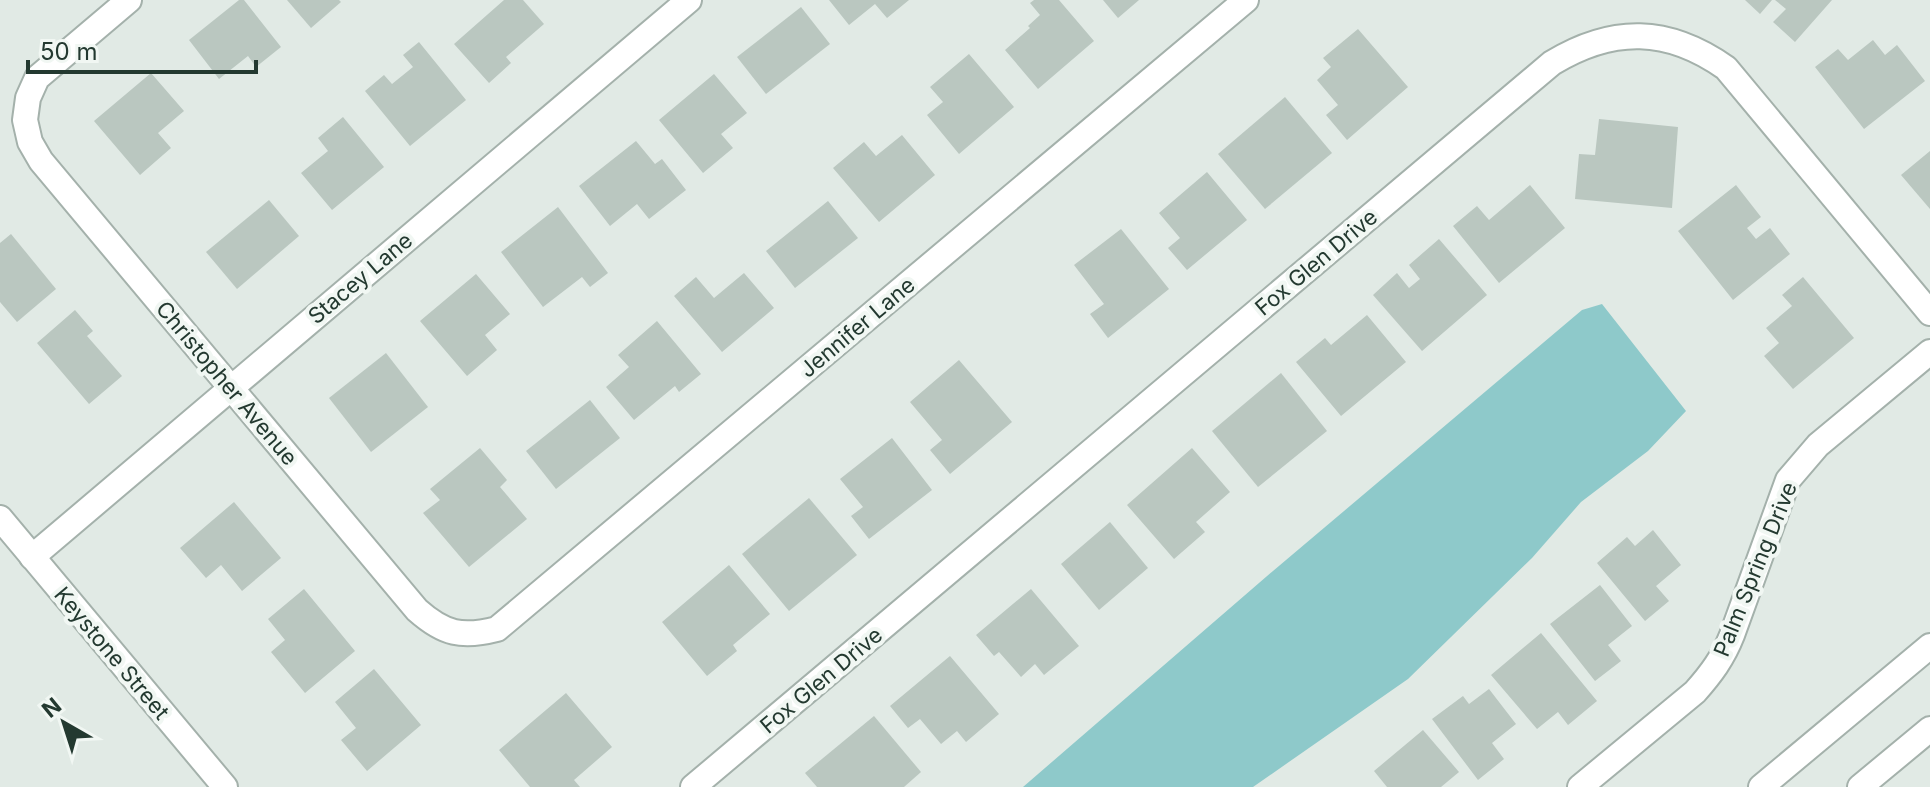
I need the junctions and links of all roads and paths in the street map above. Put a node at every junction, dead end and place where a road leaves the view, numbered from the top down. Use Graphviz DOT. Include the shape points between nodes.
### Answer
graph roads {
  1 [pos="129,0"];
  2 [pos="689,0"];
  3 [pos="1246,0"];
  4 [pos="1930,313"];
  5 [pos="1930,352"];
  6 [pos="230,387"];
  7 [pos="0,518"];
  8 [pos="32,557"];
  9 [pos="461,634"];
  10 [pos="1930,646"];
  11 [pos="1930,729"];
  12 [pos="225,787"];
  13 [pos="693,787"];
  14 [pos="1580,787"];
  15 [pos="1761,787"];
  16 [pos="1860,787"];
  1 -- 6 [label="street, Christopher Avenue" via="37,78 25,120 30,142"];
  2 -- 6 [label="street, Stacey Lane"];
  3 -- 9 [label="street, Jennifer Lane" via="497,629"];
  4 -- 13 [label="street, Fox Glen Drive" via="1726,68 1686,44 1663,38 1628,36 1594,42 1552,63"];
  5 -- 14 [label="street, Palm Spring Drive" via="1818,445 1788,480 1732,635 1710,675"];
  6 -- 8 [label="street, Stacey Lane"];
  6 -- 9 [label="street, Christopher Avenue" via="417,610 433,624"];
  7 -- 8 [label="street, Keystone Street"];
  8 -- 12 [label="street, Keystone Street"];
  10 -- 15 [label="street"];
  11 -- 16 [label="street"];
}
